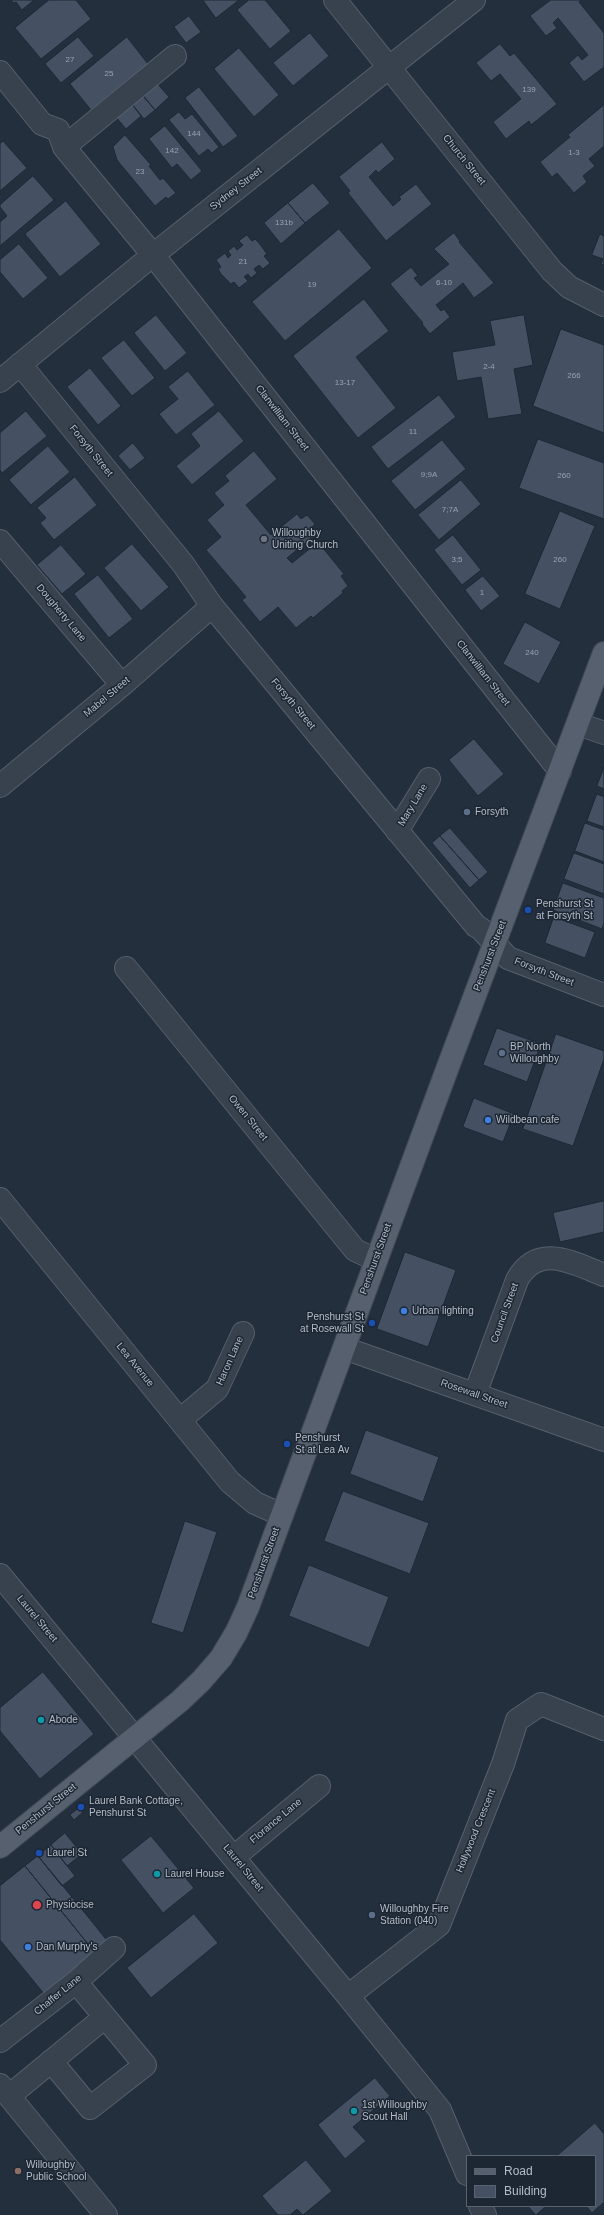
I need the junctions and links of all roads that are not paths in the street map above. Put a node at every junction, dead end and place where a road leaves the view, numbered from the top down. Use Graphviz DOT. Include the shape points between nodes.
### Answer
graph roads {
  1 [pos="336,0"];
  2 [pos="474,0"];
  3 [pos="175,56"];
  4 [pos="390,67"];
  5 [pos="0,72"];
  6 [pos="64,147"];
  7 [pos="153,255"];
  8 [pos="604,305"];
  9 [pos="20,364"];
  10 [pos="0,381"];
  11 [pos="0,541"];
  12 [pos="212,606"];
  13 [pos="604,653"];
  14 [pos="122,685"];
  15 [pos="578,724"];
  16 [pos="604,733"];
  17 [pos="560,771"];
  18 [pos="429,779"];
  19 [pos="0,786"];
  20 [pos="398,831"];
  21 [pos="495,944"];
  22 [pos="126,968"];
  23 [pos="604,995"];
  24 [pos="0,1199"];
  25 [pos="376,1260"];
  26 [pos="604,1275"];
  27 [pos="243,1333"];
  28 [pos="344,1348"];
  29 [pos="475,1394"];
  30 [pos="180,1420"];
  31 [pos="604,1440"];
  32 [pos="282,1515"];
  33 [pos="0,1575"];
  34 [pos="604,1729"];
  35 [pos="135,1737"];
  36 [pos="319,1786"];
  37 [pos="0,1847"];
  38 [pos="234,1857"];
  39 [pos="114,1948"];
  40 [pos="76,1982"];
  41 [pos="348,1996"];
  42 [pos="105,2016"];
  43 [pos="0,2041"];
  44 [pos="51,2061"];
  45 [pos="4,2090"];
  46 [pos="466,2172"];
  47 [pos="106,2215"];
  1 -- 4 [label="street, Church Street"];
  2 -- 4 [label="street, Sydney Street"];
  3 -- 6 [label="street"];
  4 -- 7 [label="street, Sydney Street"];
  4 -- 8 [label="street, Church Street" via="552,271 569,287"];
  5 -- 6 [label="street, Clanwilliam Street" via="42,124 58,130"];
  6 -- 7 [label="street, Clanwilliam Street"];
  7 -- 9 [label="street, Sydney Street"];
  7 -- 17 [label="street, Clanwilliam Street"];
  9 -- 10 [label="street, Sydney Street"];
  9 -- 12 [label="street, Forsyth Street" via="183,564"];
  11 -- 14 [label="street, Dougherty Lane"];
  12 -- 14 [label="street, Mabel Street"];
  12 -- 20 [label="street, Forsyth Street"];
  13 -- 15 [label="main road, Penshurst Street"];
  14 -- 19 [label="street, Mabel Street"];
  15 -- 16 [label="street"];
  15 -- 17 [label="main road, Penshurst Street"];
  17 -- 21 [label="main road, Penshurst Street"];
  18 -- 20 [label="street, Mary Lane"];
  20 -- 21 [label="street, Forsyth Street" via="476,926"];
  21 -- 23 [label="street, Forsyth Street" via="508,958"];
  21 -- 25 [label="main road, Penshurst Street"];
  22 -- 25 [label="street, Owen Street" via="356,1250"];
  24 -- 30 [label="street, Lea Avenue"];
  25 -- 28 [label="main road, Penshurst Street"];
  26 -- 29 [label="street, Council Street" via="554,1257 527,1266 517,1280"];
  27 -- 30 [label="street, Haron Lane" via="217,1389"];
  28 -- 29 [label="street, Rosewall Street"];
  28 -- 32 [label="main road, Penshurst Street"];
  29 -- 31 [label="street, Rosewall Street"];
  30 -- 32 [label="street, Lea Avenue" via="230,1482 255,1504"];
  32 -- 35 [label="main road, Penshurst Street" via="248,1607 222,1658 180,1701"];
  33 -- 35 [label="street, Laurel Street"];
  34 -- 41 [label="street, Hollywood Crescent" via="541,1704 517,1720 503,1764 439,1925"];
  35 -- 37 [label="main road, Penshurst Street"];
  35 -- 38 [label="street, Laurel Street"];
  36 -- 38 [label="street, Florance Lane"];
  38 -- 41 [label="street, Laurel Street"];
  39 -- 40 [label="street, Chaffer Lane"];
  40 -- 42 [label="street"];
  40 -- 43 [label="street, Chaffer Lane"];
  41 -- 46 [label="street, Laurel Street" via="440,2110"];
  42 -- 44 [label="street"];
  42 -- 44 [label="street" via="144,2065 90,2108"];
  44 -- 45 [label="street"];
  45 -- 47 [label="street"];
}
